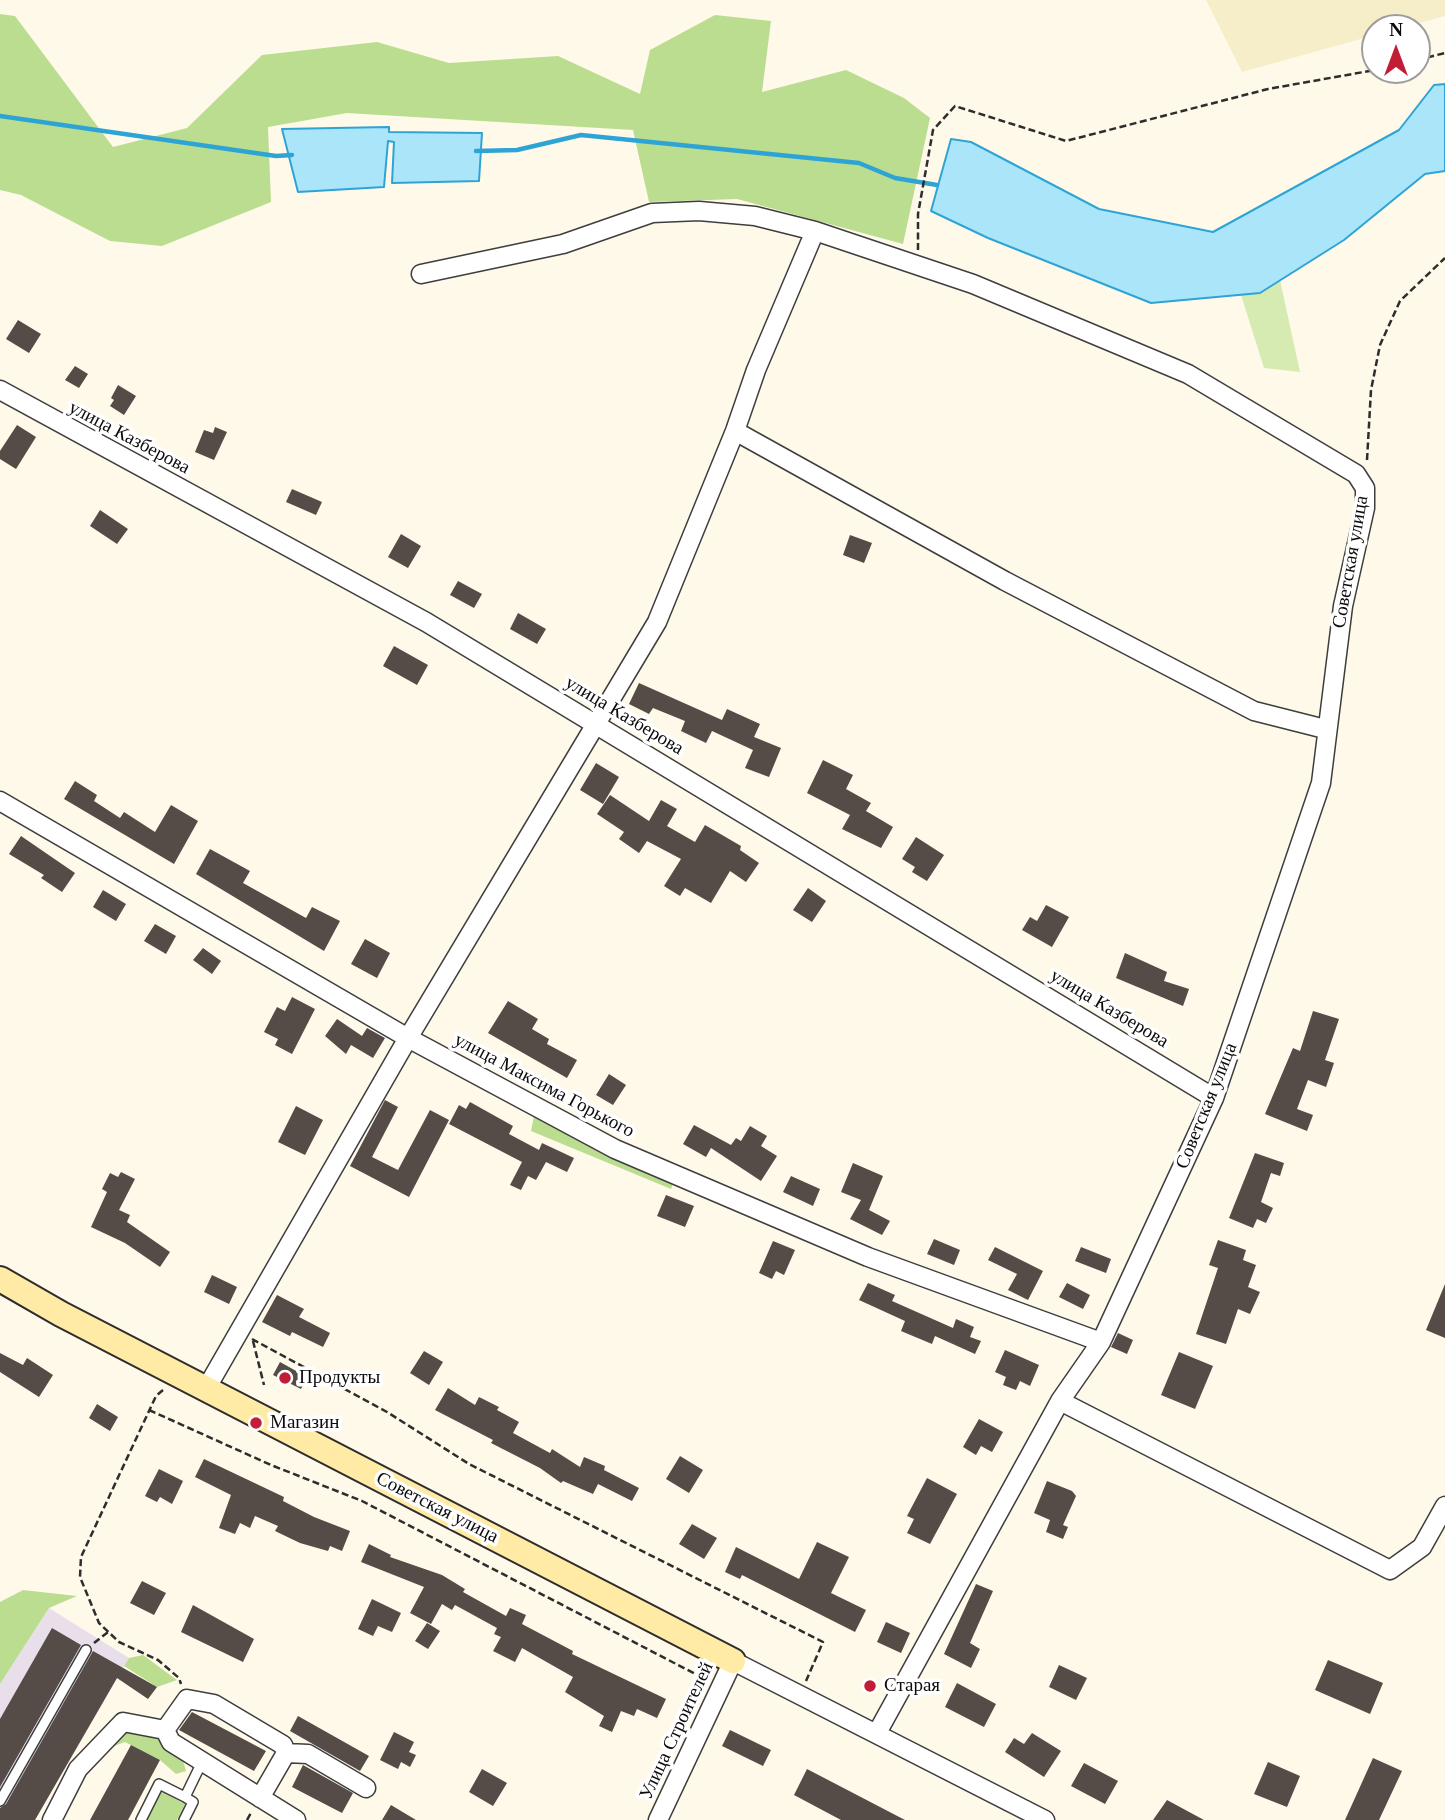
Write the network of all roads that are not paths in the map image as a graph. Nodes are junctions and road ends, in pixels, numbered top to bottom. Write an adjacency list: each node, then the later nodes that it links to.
1 (815, 231): 2 (street, Советская улица); 4 (street); 6 (street, Советская улица)
2 (421, 274)
3 (0, 390): 5 (street, улица Казберова)
4 (735, 431): 5 (street); 6 (street)
5 (598, 725): 8 (street); 9 (street, улица Казберова)
6 (1325, 729): 9 (street, Советская улица)
7 (0, 801): 8 (street, улица Максима Горького)
8 (408, 1038): 11 (street, улица Максима Горького); 12 (street)
9 (1214, 1098): 11 (street, Советская улица)
10 (0, 1279): 12 (street, Советская улица)
11 (1101, 1342): 13 (street, Советская улица)
12 (206, 1389): 16 (street, Советская улица)
13 (1060, 1401): 14 (street); 17 (street, Советская улица)
14 (1445, 1506)
15 (86, 1650): 24 (lane)
16 (733, 1661): 17 (street, Советская улица); 29 (street, Улица Строителей)
17 (877, 1733): 30 (street, Советская улица)
18 (168, 1736): 19 (street); 20 (street); 25 (street)
19 (286, 1753): 21 (street); 23 (street)
20 (202, 1762): 22 (lane); 23 (street)
21 (366, 1788)
22 (185, 1797): 26 (lane); 27 (lane)
23 (260, 1798): 28 (street)
24 (0, 1801)
25 (52, 1820)
26 (141, 1820)
27 (184, 1820)
28 (296, 1820)
29 (658, 1820)
30 (1045, 1820)

